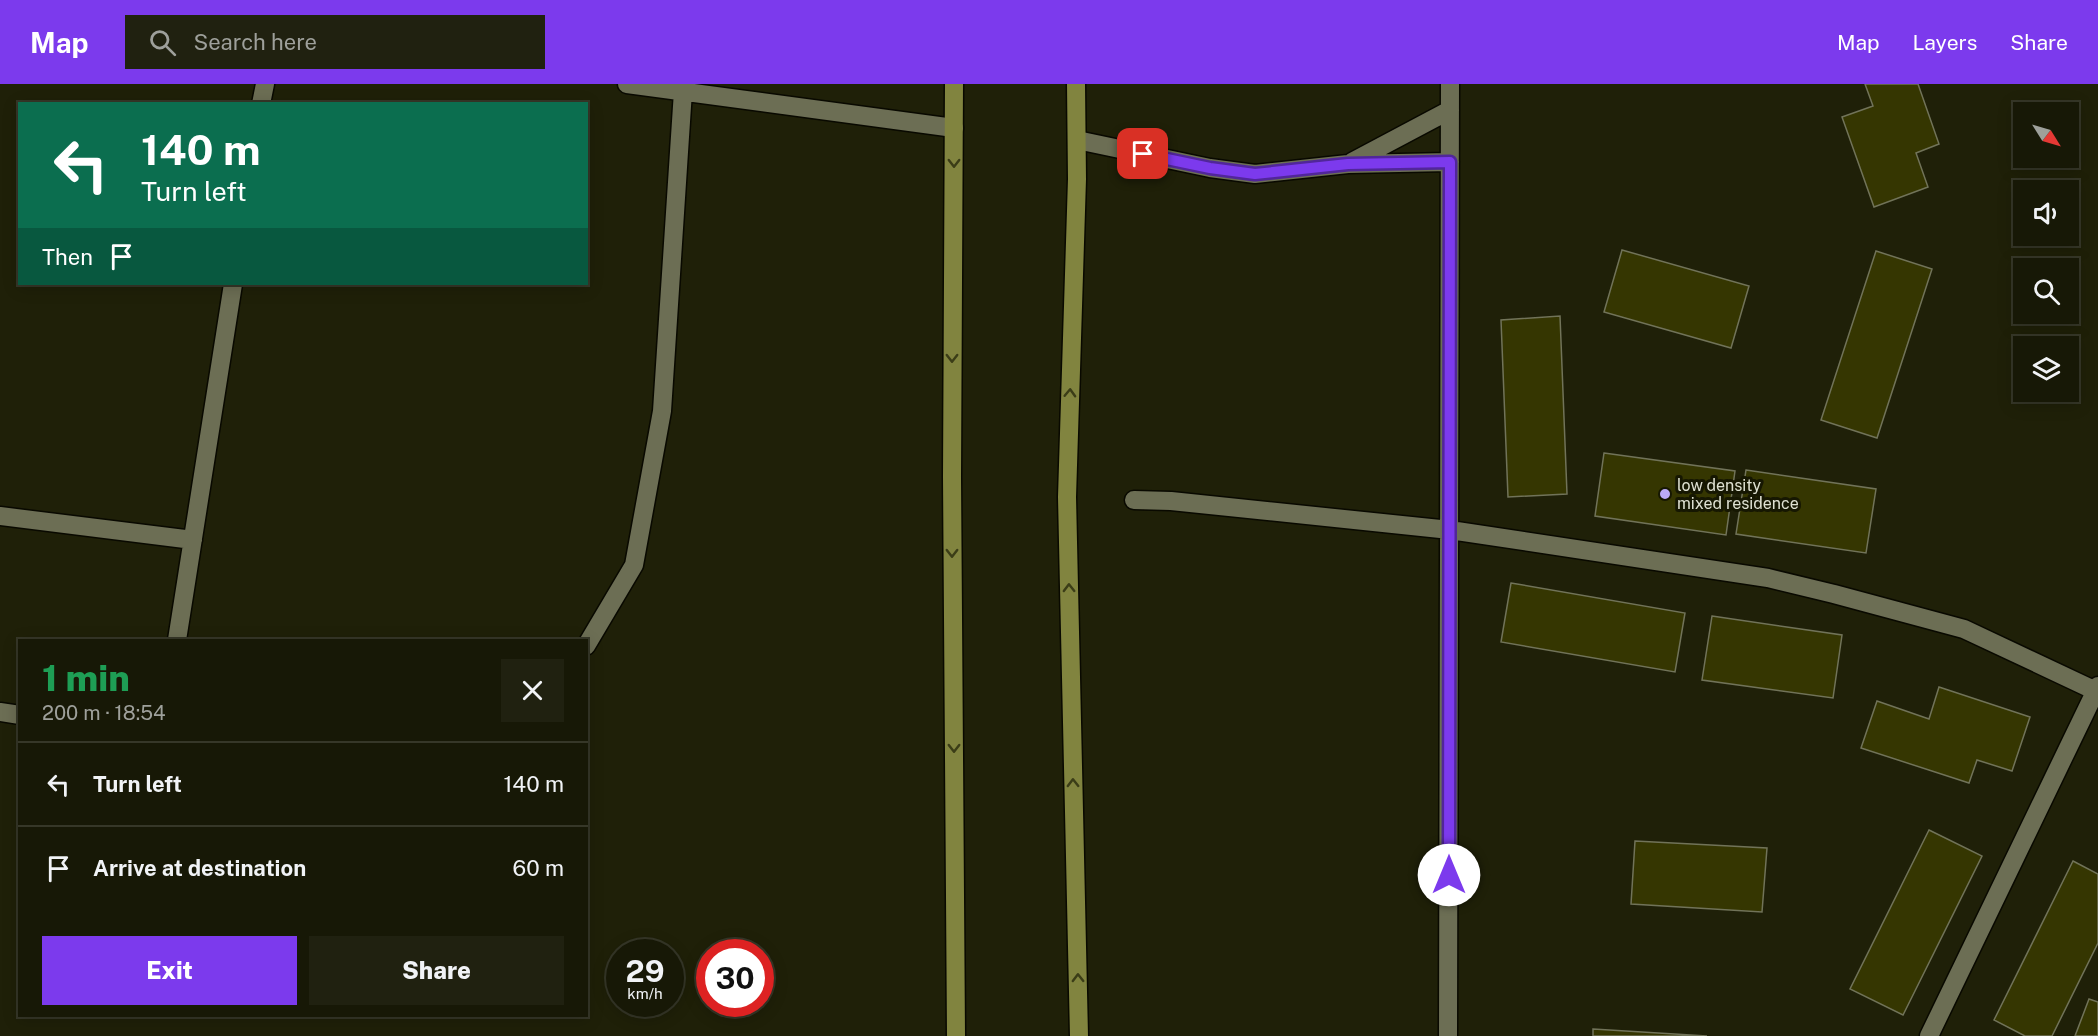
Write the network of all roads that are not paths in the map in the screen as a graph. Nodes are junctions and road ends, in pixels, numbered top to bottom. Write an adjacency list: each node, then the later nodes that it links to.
1 (264, 84): 7 (street)
2 (627, 84): 6 (street)
3 (954, 84): 9 (main road)
4 (1076, 84): 10 (main road)
5 (1450, 84): 8 (street)
6 (683, 92): 9 (street); 19 (street)
7 (261, 102)
8 (1450, 110): 11 (street); 12 (street)
9 (954, 128): 23 (main road, one-way to 23)
10 (1077, 140): 12 (street); 24 (main road, one-way to 10)
11 (1450, 162): 12 (street); 16 (street)
12 (1348, 164)
13 (233, 285): 17 (street)
14 (1134, 500): 16 (street)
15 (0, 516): 17 (street)
16 (1450, 530): 20 (street); 25 (street)
17 (193, 540): 18 (street)
18 (177, 639)
19 (588, 643)
20 (2097, 690): 26 (street)
21 (0, 712): 22 (street)
22 (18, 715)
23 (956, 1036)
24 (1079, 1036)
25 (1448, 1036)
26 (1929, 1036)

